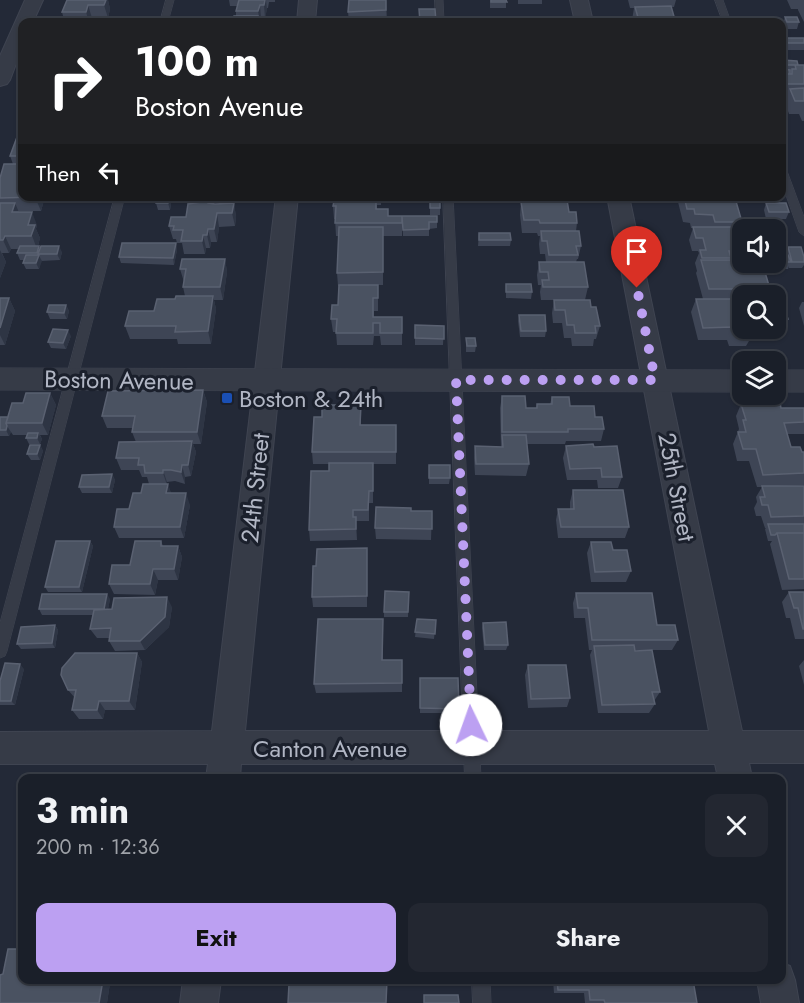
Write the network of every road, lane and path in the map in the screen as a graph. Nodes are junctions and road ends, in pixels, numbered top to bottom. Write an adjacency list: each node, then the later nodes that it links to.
1 (34, 0): 7 (street)
2 (170, 0): 8 (lane)
3 (308, 0): 9 (street)
4 (439, 0): 10 (lane)
5 (579, 0): 11 (street)
6 (719, 0): 12 (lane)
7 (26, 18)
8 (165, 18)
9 (306, 18)
10 (440, 18)
11 (583, 18)
12 (726, 18)
13 (18, 36): 14 (street)
14 (0, 80)
15 (786, 182): 20 (lane)
16 (119, 201): 22 (lane)
17 (286, 201): 23 (street, 24th Street)
18 (448, 201): 24 (lane)
19 (619, 201): 25 (street, 25th Street)
20 (804, 232)
21 (0, 379): 22 (street, Boston Avenue)
22 (73, 379): 23 (street, Boston Avenue); 29 (lane)
23 (267, 380): 24 (street, Boston Avenue); 32 (street, 24th Street)
24 (456, 380): 25 (street, Boston Avenue); 33 (lane)
25 (655, 380): 26 (street, Boston Avenue); 34 (street, 25th Street)
26 (732, 381)
27 (786, 381): 28 (street)
28 (804, 381)
29 (0, 651)
30 (804, 747): 34 (street, Canton Avenue)
31 (0, 748): 32 (street, Canton Avenue)
32 (225, 763): 33 (street, Canton Avenue)
33 (473, 763): 34 (street, Canton Avenue)
34 (732, 763)
35 (201, 984): 38 (street)
36 (481, 984): 39 (lane)
37 (777, 984): 40 (street)
38 (199, 1003)
39 (482, 1003)
40 (780, 1003)

